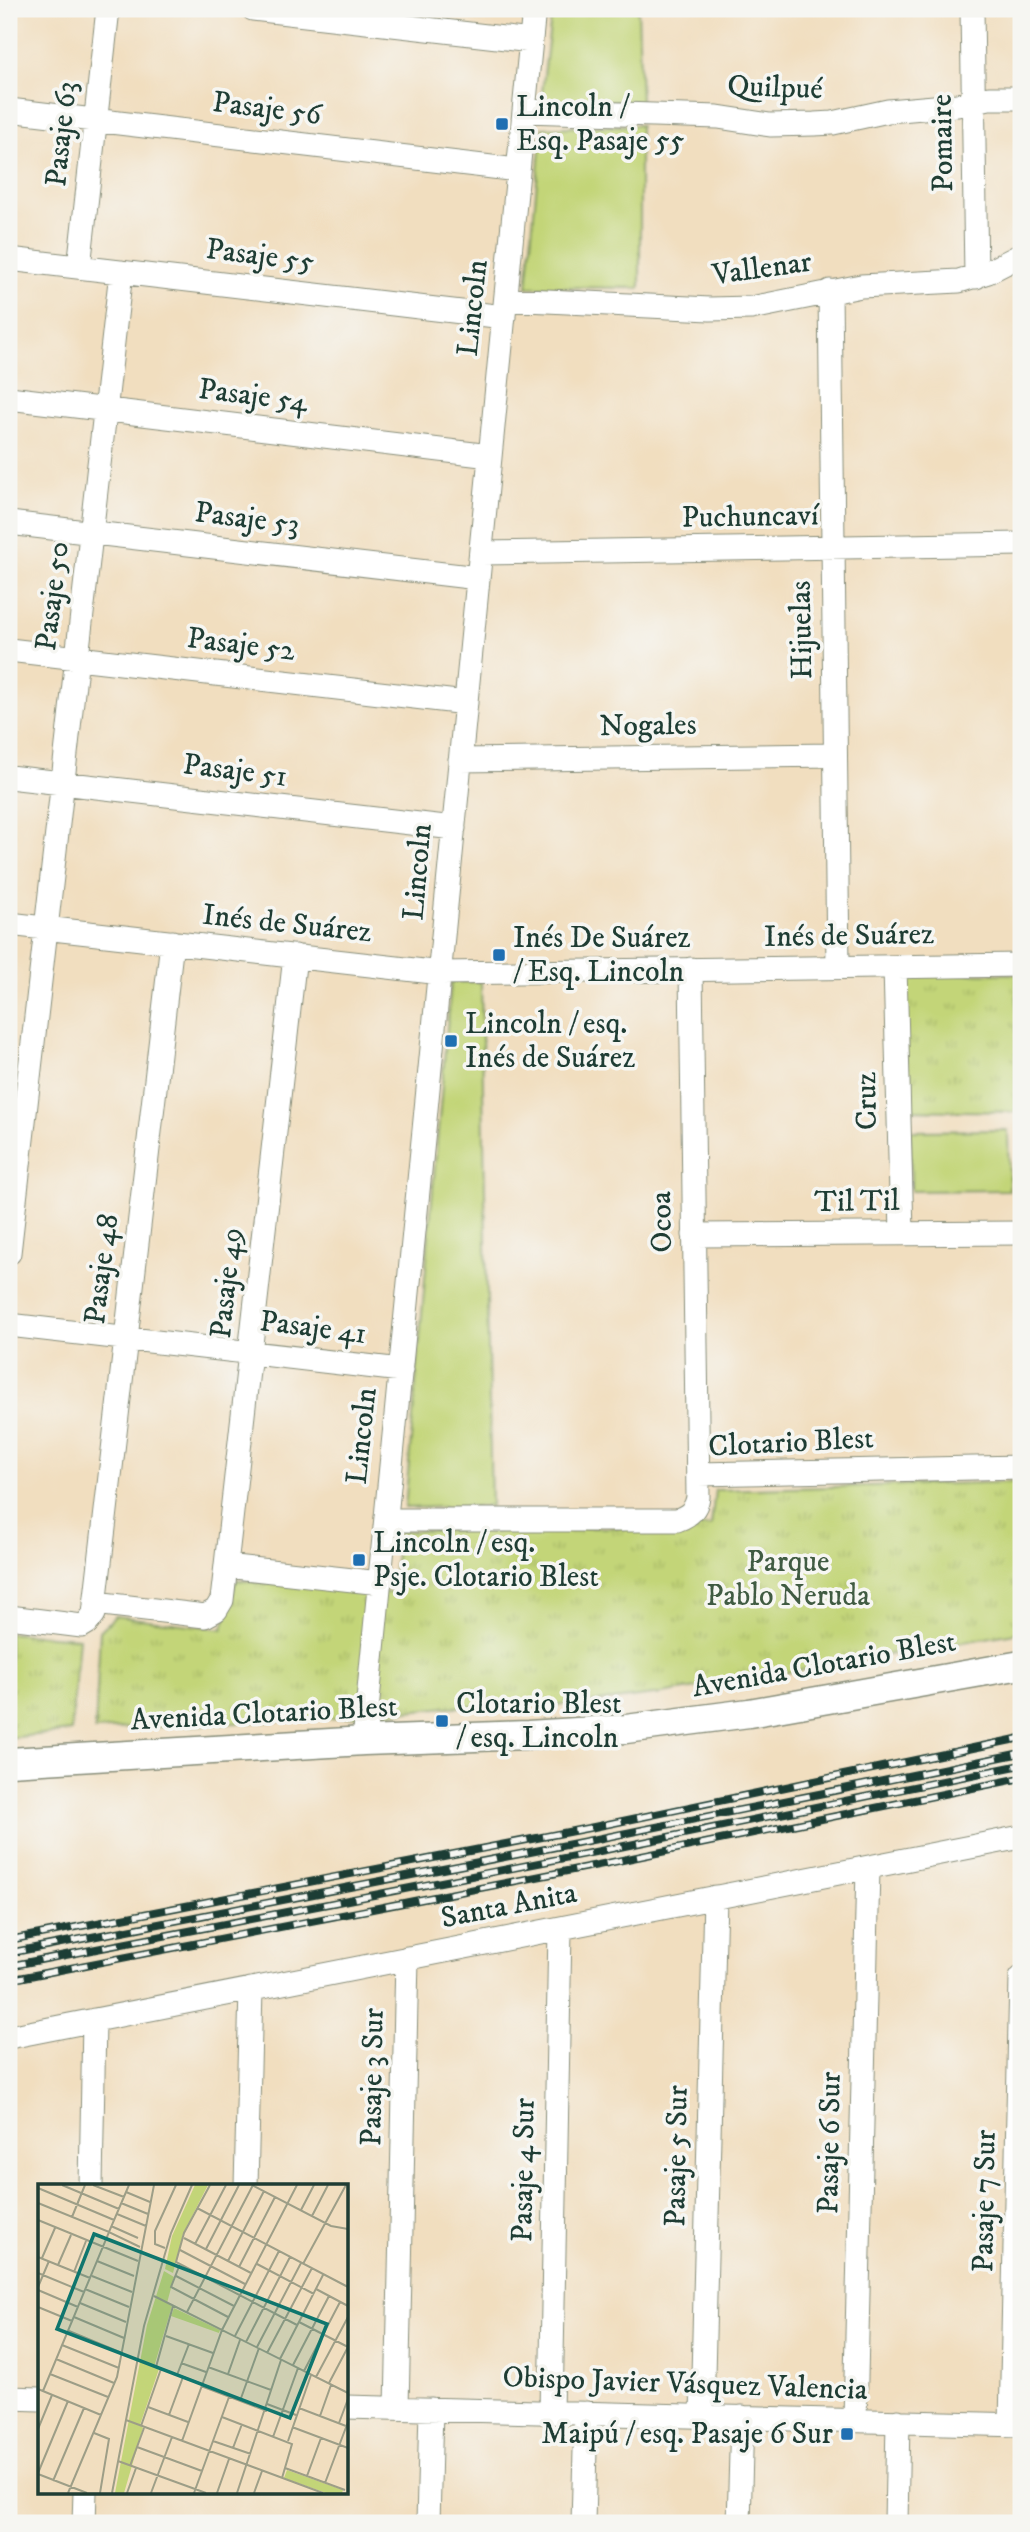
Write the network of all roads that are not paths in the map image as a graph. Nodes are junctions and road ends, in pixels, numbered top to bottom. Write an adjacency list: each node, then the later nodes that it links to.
1 (108, 9): 10 (street, Pasaje 63)
2 (253, 9): 5 (street)
3 (534, 9): 5 (street, Lincoln)
4 (972, 9): 7 (street, Pomaire)
5 (531, 41): 9 (street, Lincoln)
6 (1021, 98): 7 (street, Quilpué)
7 (974, 101): 9 (street, Quilpué); 16 (street, Pomaire)
8 (9, 110): 10 (street, Pasaje 56)
9 (524, 111): 11 (street, Lincoln)
10 (95, 120): 11 (street, Pasaje 56); 14 (street, Pasaje 63)
11 (518, 170): 18 (street, Lincoln)
12 (1021, 254): 16 (street, Vallenar)
13 (9, 259): 14 (street, Pasaje 55)
14 (79, 267): 15 (street, Pasaje 55)
15 (121, 272): 18 (street, Pasaje 55); 20 (street, Pasaje 50)
16 (976, 276): 17 (street, Vallenar)
17 (830, 291): 18 (street, Vallenar); 25 (street, Hijuelas)
18 (505, 308): 21 (street, Lincoln)
19 (9, 398): 20 (street, Pasaje 54)
20 (106, 410): 21 (street, Pasaje 54); 23 (street, Pasaje 50)
21 (490, 456): 26 (street, Lincoln)
22 (9, 523): 23 (street, Pasaje 53)
23 (92, 533): 27 (street, Pasaje 53); 29 (street, Pasaje 50)
24 (1021, 544): 25 (street, Puchuncaví)
25 (833, 547): 26 (street, Puchuncaví); 31 (street, Hijuelas)
26 (481, 553): 27 (street, Lincoln)
27 (478, 578): 30 (street, Lincoln)
28 (9, 650): 29 (street, Pasaje 52)
29 (78, 658): 30 (street, Pasaje 52); 34 (street, Pasaje 50)
30 (466, 703): 32 (street, Lincoln)
31 (835, 755): 32 (street, Nogales); 41 (street, Hijuelas)
32 (460, 760): 35 (street, Lincoln)
33 (9, 777): 34 (street, Pasaje 51)
34 (63, 783): 35 (street, Pasaje 51); 37 (street, Pasaje 50)
35 (454, 828): 44 (street, Lincoln)
36 (9, 924): 37 (street, Inés de Suárez)
37 (47, 928): 38 (street, Inés de Suárez); 48 (street, Pasaje 50)
38 (172, 942): 39 (street, Inés de Suárez); 50 (street, Pasaje 48)
39 (295, 956): 44 (street, Inés de Suárez); 51 (street, Pasaje 49)
40 (1021, 965): 42 (street, Inés de Suárez)
41 (838, 967): 42 (street, Inés de Suárez); 43 (street, Inés de Suárez)
42 (895, 967): 45 (street, Cruz)
43 (691, 969): 44 (street, Inés de Suárez); 47 (street, Ocoa)
44 (440, 973): 52 (street, Lincoln)
45 (902, 1233): 46 (street, Til Til); 47 (street, Til Til)
46 (1021, 1233)
47 (694, 1236): 54 (street, Ocoa)
48 (9, 1254)
49 (9, 1325): 50 (street, Pasaje 41)
50 (126, 1338): 51 (street, Pasaje 41); 58 (street, Pasaje 48)
51 (251, 1352): 52 (street, Pasaje 41); 56 (street, Pasaje 49)
52 (401, 1370): 55 (street, Lincoln)
53 (1021, 1467): 54 (street, Clotario Blest)
54 (698, 1474): 55 (street, Clotario Blest)
55 (386, 1520): 57 (street, Lincoln)
56 (226, 1566): 57 (street); 58 (street, Pasaje 49)
57 (380, 1583): 61 (street, Lincoln)
58 (95, 1603): 59 (street)
59 (9, 1617)
60 (1021, 1665): 61 (main road, Avenida Clotario Blest)
61 (364, 1741): 62 (main road, Avenida Clotario Blest)
62 (9, 1762)
63 (1021, 1837): 64 (street, Santa Anita)
64 (868, 1868): 65 (street, Santa Anita); 83 (street, Pasaje 6 Sur)
65 (715, 1897): 66 (street, Santa Anita); 81 (street, Pasaje 5 Sur)
66 (560, 1929): 67 (street, Santa Anita); 79 (street, Pasaje 4 Sur)
67 (407, 1958): 69 (street, Santa Anita); 77 (street, Pasaje 3 Sur)
68 (1021, 1978): 85 (street, Pasaje 7 Sur)
69 (251, 1989): 70 (street, Santa Anita); 73 (street)
70 (94, 2020): 71 (street, Santa Anita); 72 (street)
71 (9, 2037)
72 (91, 2184)
73 (246, 2184)
74 (9, 2398): 75 (street)
75 (38, 2399)
76 (348, 2407): 77 (street, Obispo Javier Vásquez Valencia)
77 (397, 2408): 78 (street, Obispo Javier Vásquez Valencia)
78 (431, 2409): 79 (street, Obispo Javier Vásquez Valencia); 88 (street)
79 (551, 2412): 80 (street, Obispo Javier Vásquez Valencia)
80 (586, 2413): 81 (street, Obispo Javier Vásquez Valencia); 89 (street)
81 (702, 2416): 82 (street, Obispo Javier Vásquez Valencia)
82 (742, 2417): 83 (street, Obispo Javier Vásquez Valencia); 90 (street)
83 (855, 2420): 84 (street, Obispo Javier Vásquez Valencia)
84 (898, 2421): 85 (street, Obispo Javier Vásquez Valencia); 91 (street)
85 (1016, 2425)
86 (85, 2494): 87 (street)
87 (85, 2523)
88 (428, 2523)
89 (583, 2523)
90 (739, 2523)
91 (896, 2523)

